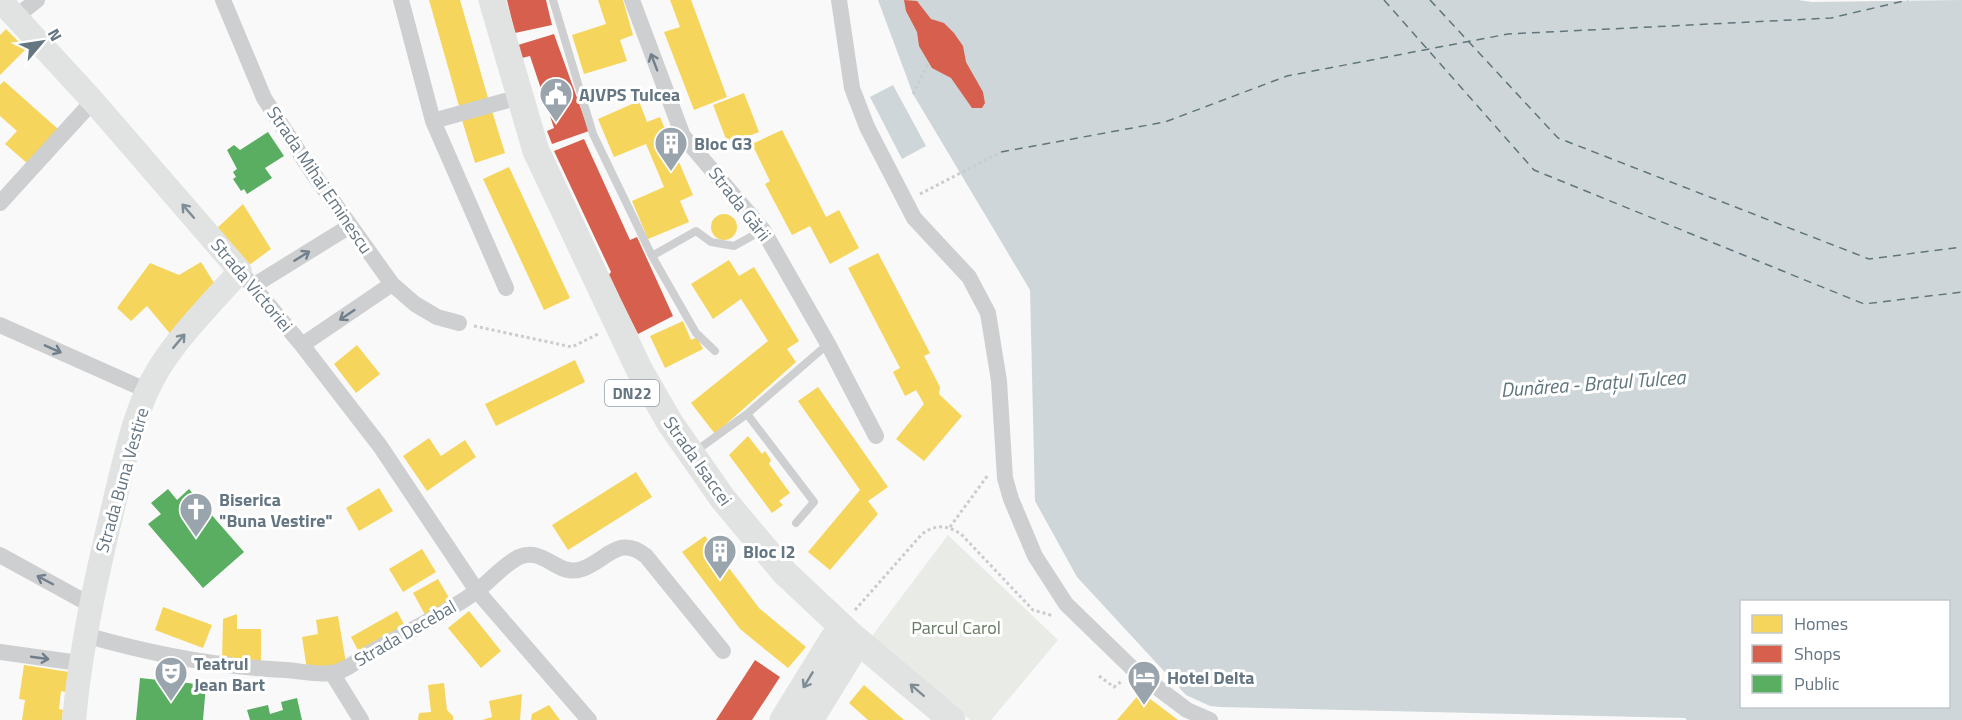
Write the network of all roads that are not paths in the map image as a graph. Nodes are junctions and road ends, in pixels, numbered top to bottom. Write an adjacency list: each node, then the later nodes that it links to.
1 (37, 0): 9 (street)
2 (223, 0): 14 (street, Strada Mihai Eminescu)
3 (400, 0): 12 (street)
4 (477, 0): 11 (main road, Strada Isaccei / DN22)
5 (492, 0): 28 (main road, Strada Isaccei / DN22)
6 (554, 0): 16 (lane)
7 (632, 0): 15 (street, Strada Gării, one-way to 7)
8 (839, 0): 46 (street)
9 (8, 8): 10 (street, Strada Victoriei)
10 (93, 101): 13 (street); 17 (street, Strada Victoriei, one-way to 10)
11 (505, 101): 12 (street); 34 (main road, Strada Isaccei / DN22)
12 (433, 121): 19 (street)
13 (0, 203)
14 (350, 226): 17 (street, Strada Buna Vestire, one-way to 14); 18 (street, Strada Mihai Eminescu)
15 (763, 230): 16 (lane); 22 (street, Strada Gării)
16 (652, 256): 24 (lane)
17 (247, 279): 23 (street, Strada Victoriei); 25 (street, Strada Buna Vestire, one-way to 17)
18 (392, 284): 20 (street, Strada Mihai Eminescu); 23 (street, one-way to 23)
19 (507, 288)
20 (459, 323)
21 (0, 325): 25 (street, one-way to 25)
22 (828, 344): 26 (lane); 27 (street, Strada Gării)
23 (302, 345): 31 (street, Strada Victoriei)
24 (715, 351)
25 (148, 391): 32 (street, Strada Buna Vestire)
26 (747, 414): 28 (lane); 29 (lane)
27 (876, 436)
28 (690, 454): 34 (main road, Strada Isaccei / DN22)
29 (796, 523)
30 (0, 555): 32 (street, one-way to 30)
31 (477, 591): 35 (street, Strada Decebal); 38 (street, Strada Decebal); 41 (street, Strada Victoriei)
32 (89, 604): 33 (street, Strada Buna Vestire)
33 (85, 635): 37 (street, Strada Buna Vestire); 38 (street)
34 (844, 639): 42 (main road, one-way to 42); 43 (main road); 44 (main road, Strada Isaccei / DN22); 45 (main road, Strada Isaccei, one-way to 34)
35 (723, 651)
36 (0, 652): 37 (street, one-way to 37)
37 (79, 663): 39 (street, Strada Buna Vestire)
38 (332, 673): 40 (street)
39 (74, 720)
40 (361, 720)
41 (589, 720)
42 (783, 720)
43 (810, 720)
44 (925, 720)
45 (952, 720)
46 (1210, 720)

